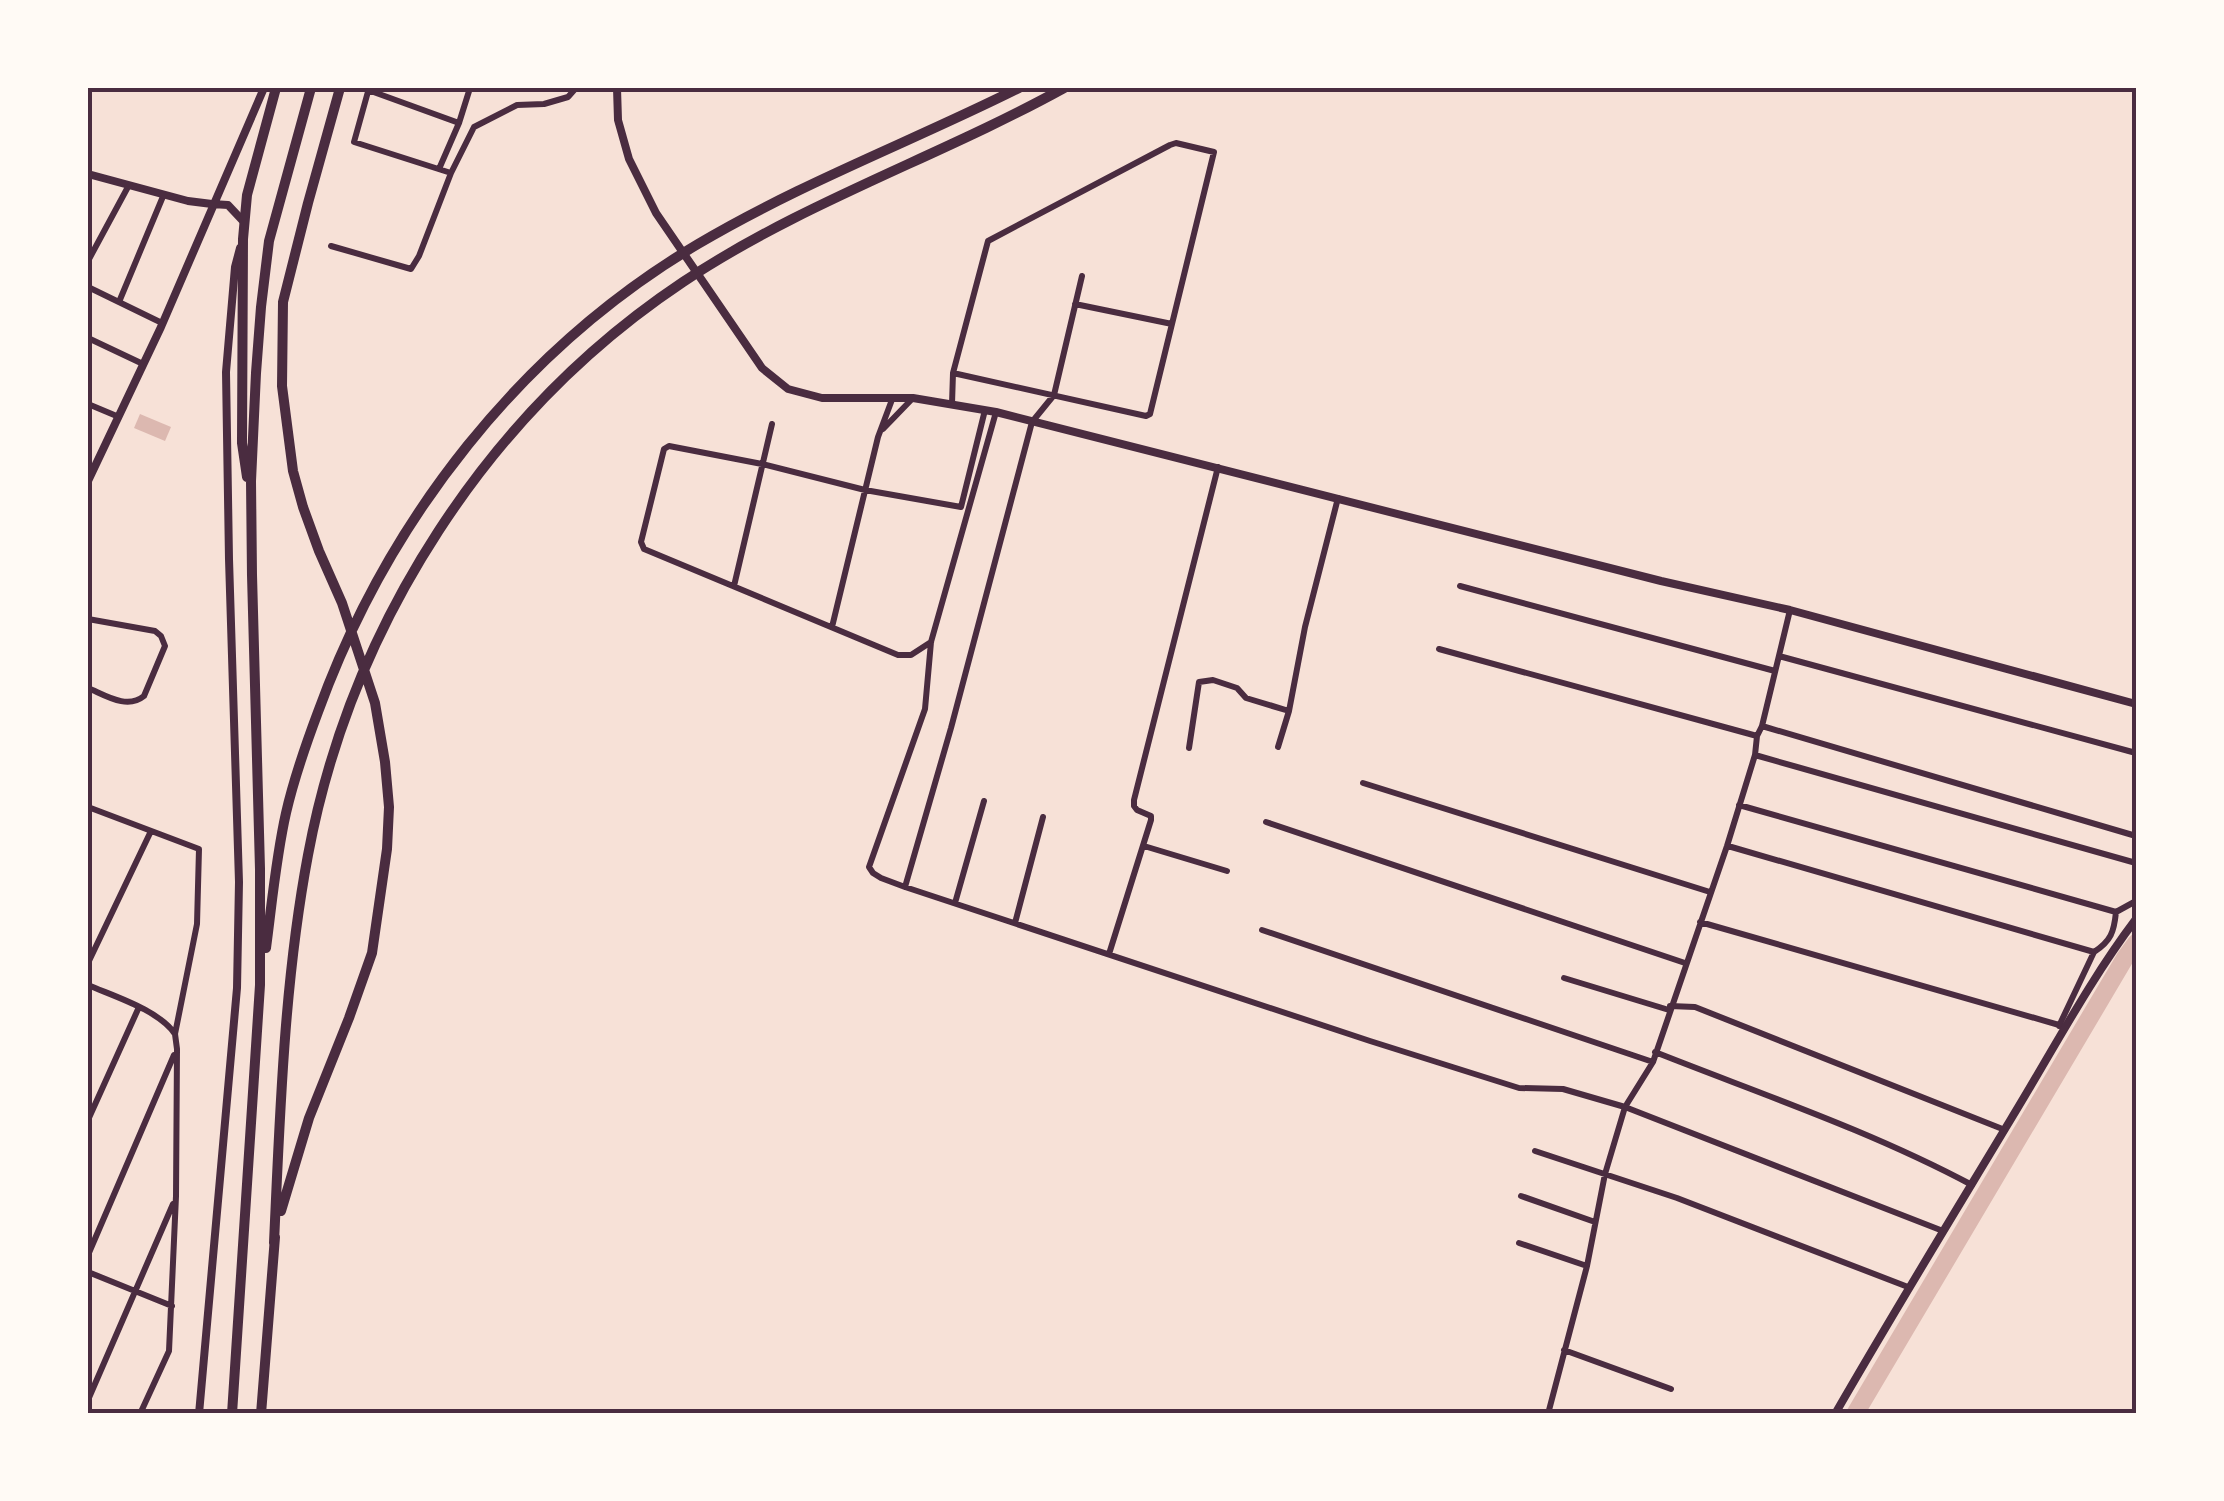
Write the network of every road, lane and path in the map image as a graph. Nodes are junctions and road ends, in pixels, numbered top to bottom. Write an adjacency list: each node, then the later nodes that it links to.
1 (264, 88): 17 (street)
2 (276, 88): 18 (highway)
3 (312, 88): 48 (highway)
4 (340, 88): 112 (highway)
5 (470, 88): 11 (street)
6 (576, 88): 13 (street)
7 (617, 88): 32 (street)
8 (1019, 88): 93 (highway)
9 (1064, 88): 112 (highway)
10 (368, 89): 11 (street); 12 (street)
11 (460, 122): 12 (street)
12 (439, 169): 13 (street)
13 (451, 173): 20 (street)
14 (88, 174): 15 (street)
15 (129, 186): 16 (street); 21 (street)
16 (164, 194): 17 (street); 24 (street)
17 (212, 204): 18 (street); 26 (street)
18 (244, 222): 19 (highway)
19 (243, 238): 48 (highway); 124 (street)
20 (331, 246)
21 (88, 257)
22 (1082, 276): 25 (street)
23 (88, 287): 24 (street)
24 (120, 302): 26 (street)
25 (1076, 304): 27 (street); 31 (street)
26 (162, 323): 29 (street)
27 (1172, 324): 30 (street); 31 (street)
28 (88, 338): 29 (street)
29 (143, 364): 38 (street)
30 (953, 373): 31 (street); 35 (street)
31 (1054, 395): 39 (street)
32 (893, 397): 33 (street); 41 (street)
33 (913, 398): 35 (street); 41 (street)
34 (88, 404): 38 (street)
35 (952, 404): 36 (street)
36 (986, 410): 37 (street); 46 (street)
37 (996, 412): 39 (street); 54 (street)
38 (119, 417): 42 (street)
39 (1032, 422): 44 (street); 79 (street)
40 (772, 424): 43 (street)
41 (880, 432): 46 (street)
42 (91, 464): 45 (street)
43 (762, 464): 46 (street); 49 (street); 49 (street)
44 (1218, 468): 47 (street); 75 (street)
45 (88, 481)
46 (865, 490): 53 (street)
47 (1338, 498): 51 (street); 60 (street)
48 (252, 515): 93 (highway)
49 (734, 586): 53 (street)
50 (1460, 586): 57 (street)
51 (1790, 610): 56 (street); 59 (street)
52 (88, 619): 58 (street)
53 (832, 627): 54 (street)
54 (931, 642): 79 (street)
55 (1438, 649): 62 (street)
56 (1779, 656): 57 (street); 65 (street)
57 (1775, 672): 61 (street)
58 (88, 688)
59 (2136, 704)
60 (1289, 711): 63 (street); 64 (street)
61 (1762, 726): 62 (street); 74 (street)
62 (1757, 736): 66 (street)
63 (1278, 747)
64 (1189, 748)
65 (2136, 754)
66 (1755, 755): 69 (street); 77 (street)
67 (1363, 783): 80 (street)
68 (984, 801): 82 (street)
69 (1739, 804): 76 (street); 83 (street)
70 (89, 810): 73 (street)
71 (1043, 817): 86 (street)
72 (1266, 822): 91 (street)
73 (151, 831): 90 (street); 98 (street)
74 (2136, 836)
75 (1144, 846): 78 (street); 89 (street)
76 (1727, 846): 80 (street); 88 (street)
77 (2136, 863)
78 (1227, 872)
79 (905, 887): 82 (street)
80 (1711, 892): 85 (street)
81 (2136, 901): 83 (street)
82 (955, 902): 86 (street)
83 (2116, 912): 88 (street)
84 (2136, 919): 97 (street)
85 (1700, 922): 91 (street); 97 (street)
86 (1015, 923): 89 (street)
87 (1262, 930): 101 (street)
88 (2094, 952): 97 (street)
89 (1109, 954): 102 (street)
90 (88, 963)
91 (1685, 963): 96 (street)
92 (1564, 978): 96 (street)
93 (260, 985): 125 (highway)
94 (88, 986): 95 (street)
95 (139, 1007): 98 (street); 103 (street)
96 (1670, 1008): 100 (street); 104 (street)
97 (2063, 1027): 104 (street)
98 (175, 1034): 99 (street)
99 (177, 1049): 108 (street); 114 (street)
100 (1654, 1052): 101 (street); 107 (street)
101 (1653, 1062): 102 (street)
102 (1626, 1107): 106 (street); 111 (street)
103 (88, 1120)
104 (2005, 1130): 107 (street)
105 (1534, 1151): 106 (street)
106 (1606, 1174): 110 (street); 117 (street)
107 (1972, 1185): 111 (street)
108 (176, 1196): 118 (street); 119 (street)
109 (1521, 1196): 110 (street)
110 (1595, 1222): 115 (street)
111 (1943, 1231): 117 (street)
112 (274, 1242): 126 (highway)
113 (1519, 1243): 115 (street)
114 (88, 1255)
115 (1587, 1266): 120 (street)
116 (88, 1272): 118 (street)
117 (1908, 1287): 128 (street)
118 (134, 1292): 119 (street); 122 (street)
119 (172, 1306): 123 (street)
120 (1564, 1350): 121 (street); 127 (street)
121 (1672, 1389)
122 (88, 1400)
123 (140, 1414)
124 (199, 1414)
125 (232, 1414)
126 (261, 1414)
127 (1548, 1414)
128 (1835, 1414)

